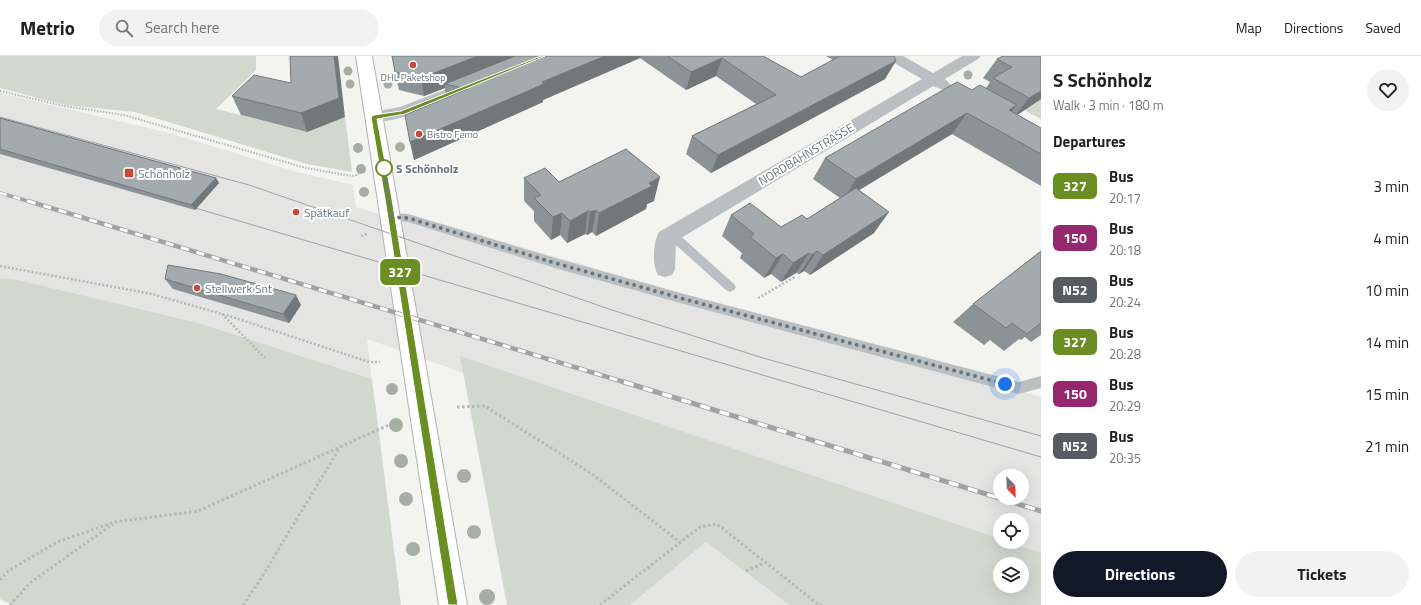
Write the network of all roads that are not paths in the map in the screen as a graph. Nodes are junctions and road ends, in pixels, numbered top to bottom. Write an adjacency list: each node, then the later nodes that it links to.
1 (364, 56): 7 (main road)
2 (892, 56): 4 (street)
3 (973, 56): 4 (street, NORDBAHNSTRASSE)
4 (933, 79): 6 (street); 9 (street, NORDBAHNSTRASSE)
5 (484, 80): 7 (street)
6 (957, 93)
7 (374, 117): 8 (main road)
8 (391, 217): 12 (lane); 13 (main road)
9 (671, 234): 10 (street); 11 (lane)
10 (665, 269)
11 (730, 288)
12 (1041, 382)
13 (453, 605)

